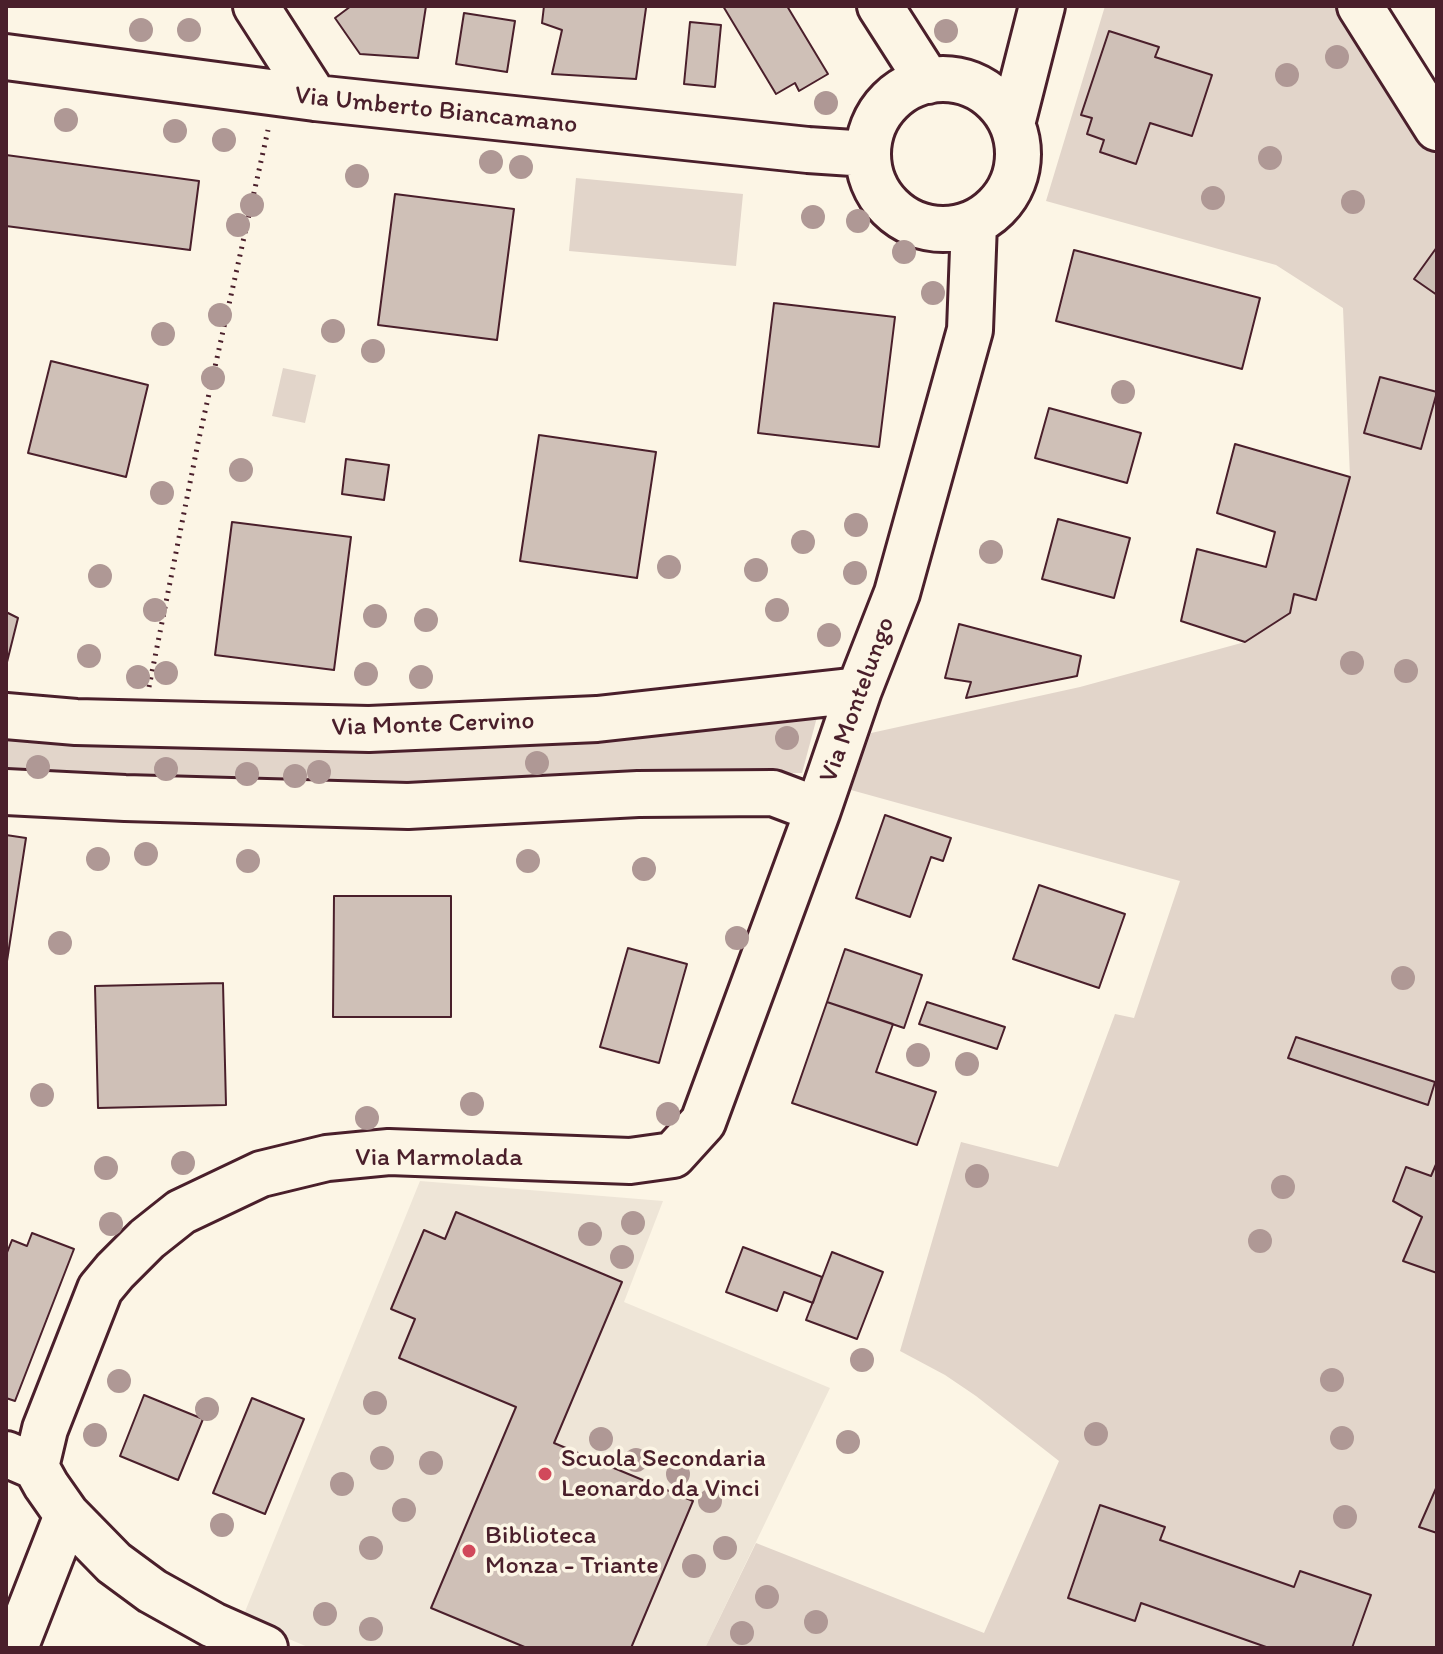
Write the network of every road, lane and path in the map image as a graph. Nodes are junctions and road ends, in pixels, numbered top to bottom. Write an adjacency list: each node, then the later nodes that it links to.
1 (256, 6): 7 (street)
2 (880, 6): 6 (street)
3 (1360, 6): 9 (street)
4 (1042, 8): 6 (street); 8 (street)
5 (6, 57): 7 (street, Via Umberto Biancamano)
6 (948, 82): 8 (street); 10 (street)
7 (295, 96): 10 (street, Via Umberto Biancamano); 14 (path)
8 (1012, 124): 11 (street)
9 (1437, 128)
10 (868, 154): 11 (street)
11 (974, 223): 12 (street, Via Montelungo)
12 (859, 690): 14 (street, Via Monte Cervino); 16 (street, Via Montelungo)
13 (6, 716): 14 (street, Via Monte Cervino)
14 (143, 724)
15 (6, 792): 16 (street)
16 (818, 810): 17 (street, Via Montelungo)
17 (673, 1155): 18 (street, Via Marmolada)
18 (21, 1461): 19 (street)
19 (67, 1515): 20 (street); 21 (street)
20 (253, 1646)
21 (15, 1648)

